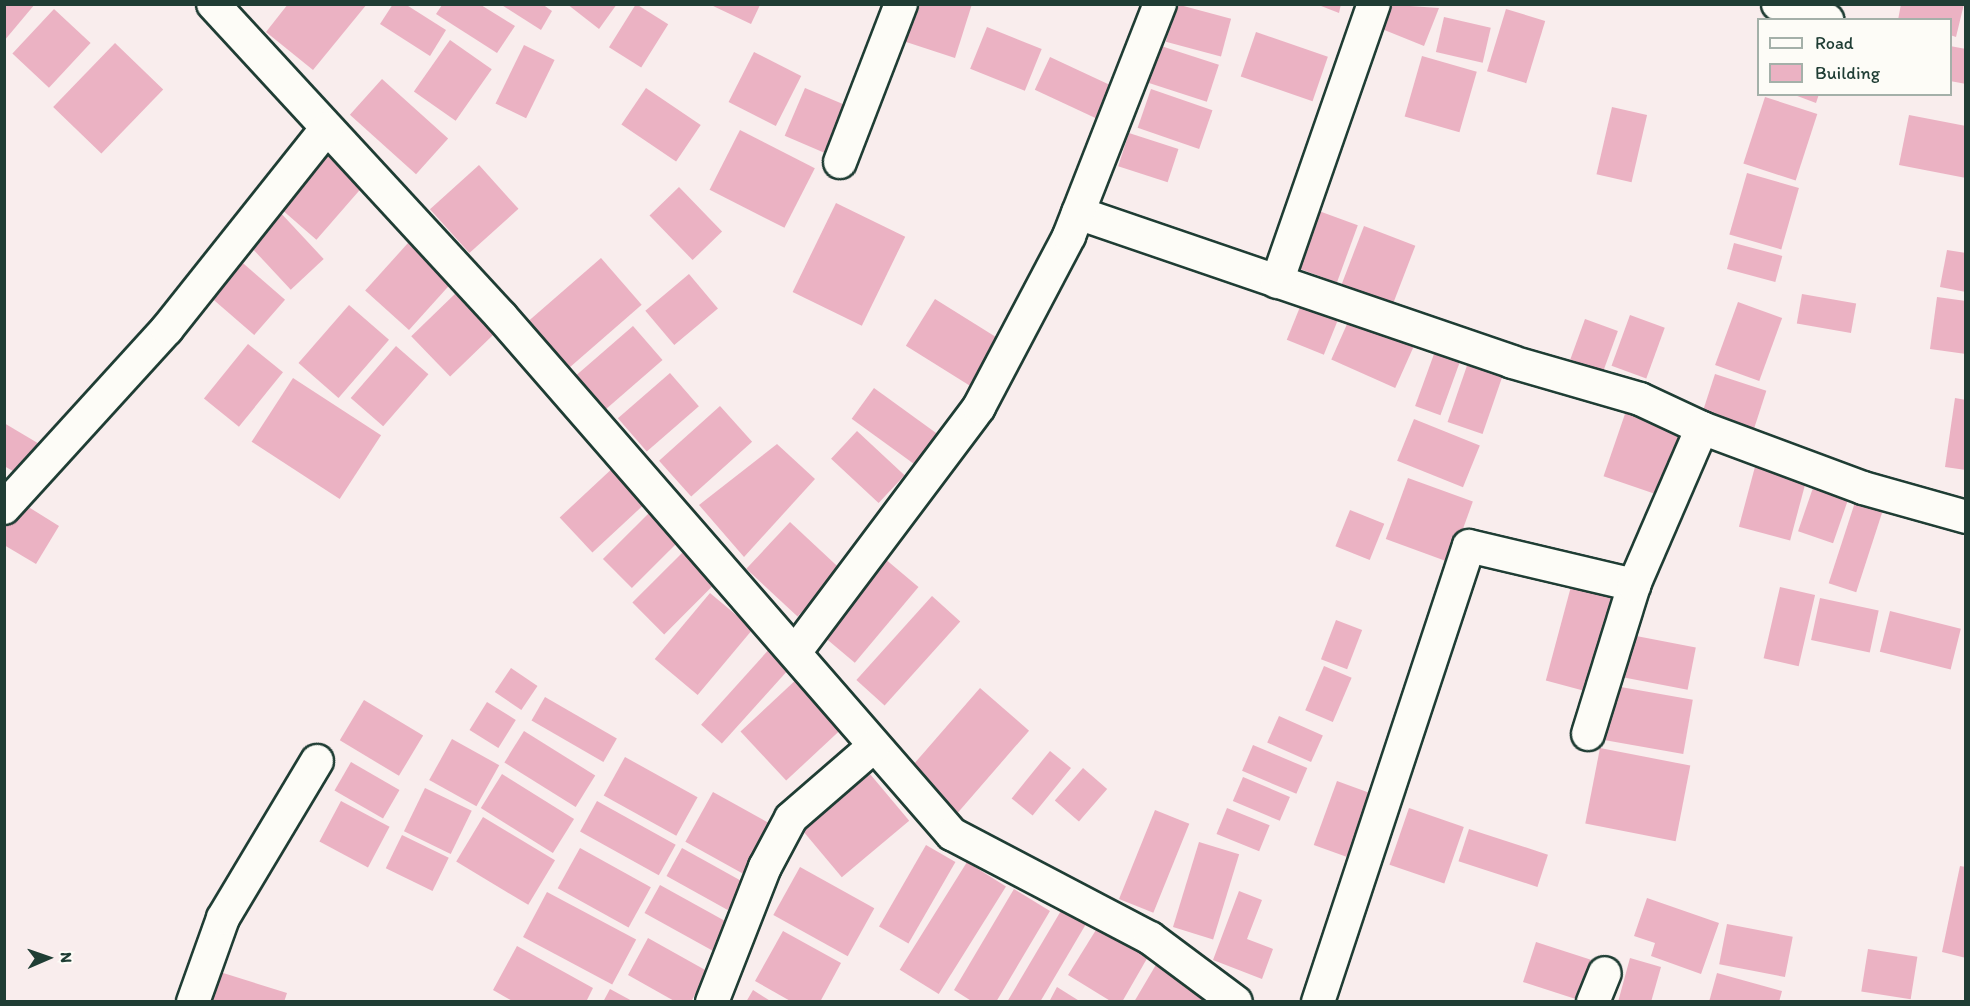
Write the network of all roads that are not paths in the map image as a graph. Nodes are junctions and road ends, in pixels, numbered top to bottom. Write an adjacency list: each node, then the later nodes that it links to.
1 (213, 4): 7 (street)
2 (901, 4): 8 (street)
3 (1160, 4): 9 (street)
4 (1374, 4): 10 (street)
5 (1778, 4): 6 (street)
6 (1821, 18)
7 (326, 129): 12 (street); 15 (street)
8 (840, 162)
9 (1078, 213): 10 (street); 15 (street)
10 (1277, 282): 11 (street)
11 (1702, 428): 13 (street); 14 (street)
12 (4, 508)
13 (1965, 517)
14 (1634, 585): 16 (street); 23 (street)
15 (796, 651): 17 (street)
16 (1588, 734)
17 (874, 746): 21 (street); 22 (street)
18 (317, 761): 20 (street)
19 (1605, 973): 24 (street)
20 (193, 1002)
21 (712, 1002)
22 (1236, 1002)
23 (1318, 1002)
24 (1593, 1002)

